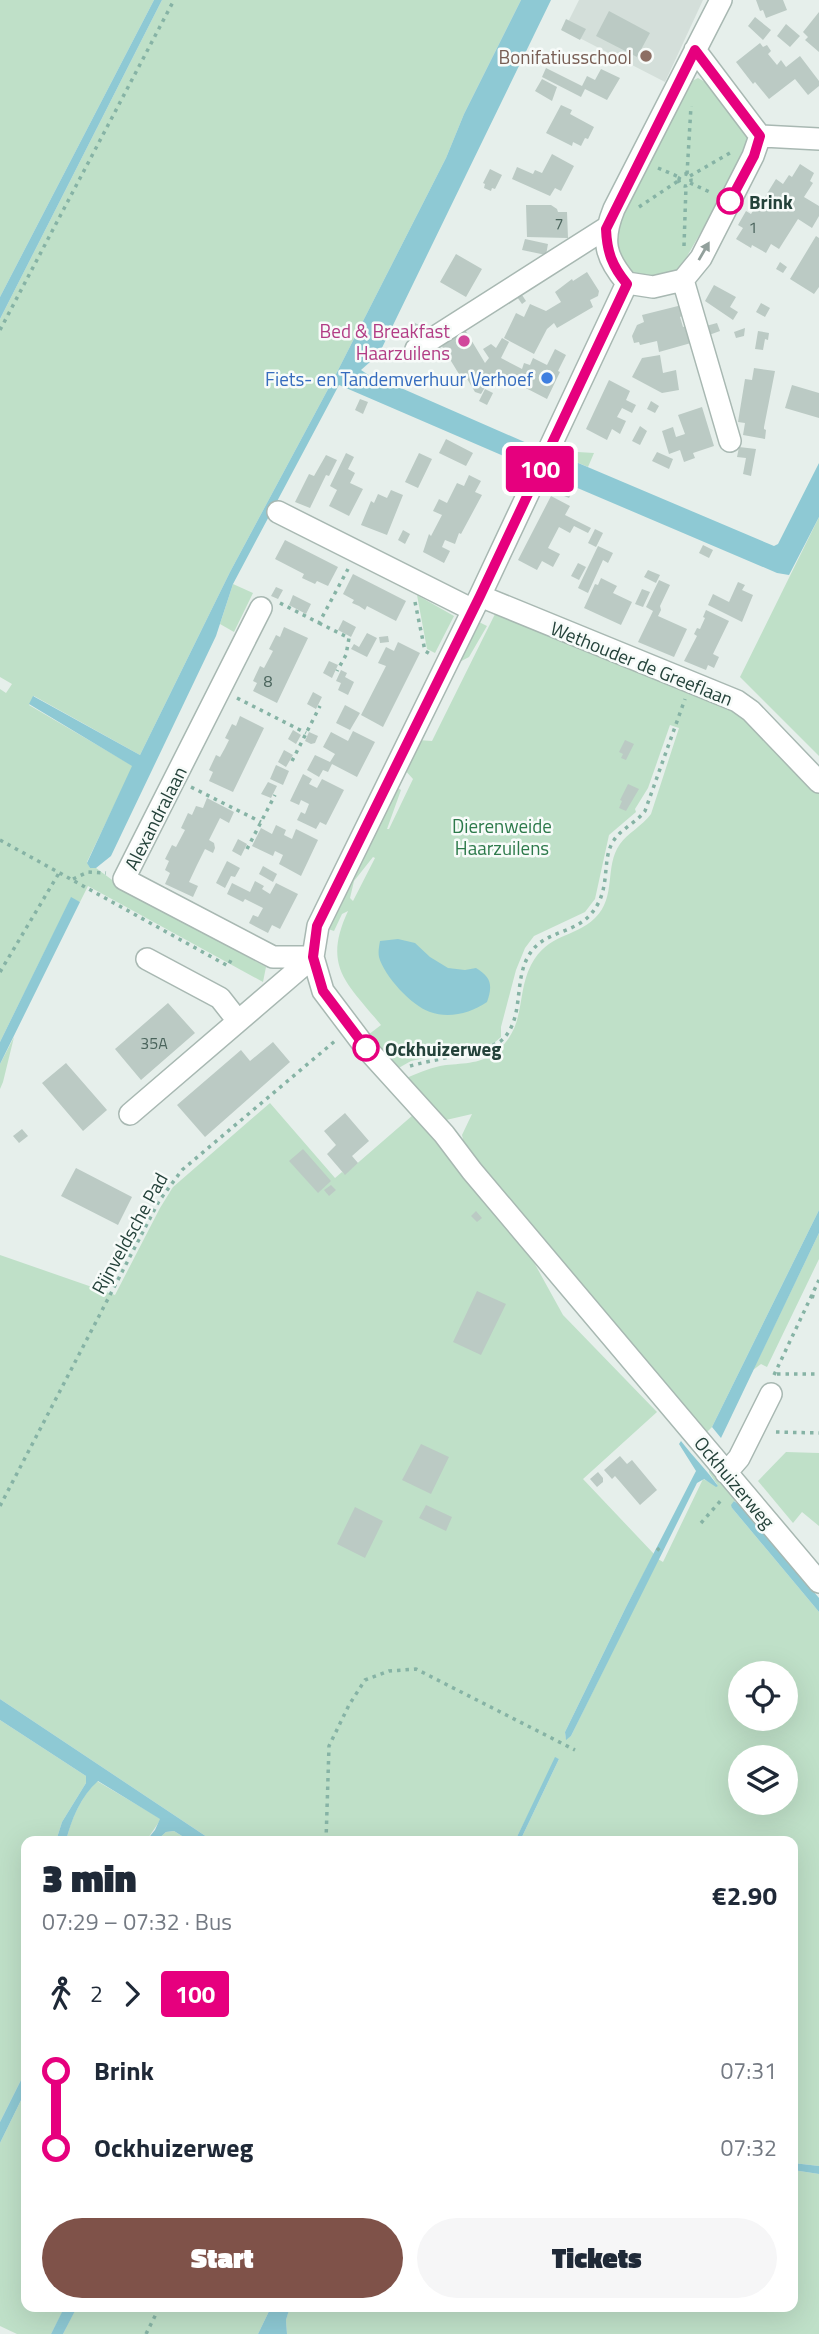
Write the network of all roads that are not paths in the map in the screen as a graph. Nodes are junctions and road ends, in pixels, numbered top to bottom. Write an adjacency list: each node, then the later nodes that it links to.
1 (721, 0): 2 (street)
2 (695, 50): 3 (street); 5 (street)
3 (760, 136): 4 (street); 6 (street, one-way to 3)
4 (819, 139)
5 (606, 229): 7 (street); 8 (street)
6 (683, 280): 7 (street); 9 (street)
7 (627, 284): 11 (street, Ockhuizerweg)
8 (416, 348)
9 (730, 441)
10 (278, 512): 11 (street, Wethouder de Greeflaan)
11 (476, 603): 13 (street, Wethouder de Greeflaan); 14 (street, Ockhuizerweg)
12 (261, 608): 14 (street, Alexandralaan)
13 (819, 782)
14 (313, 957): 16 (street); 19 (street, Ockhuizerweg)
15 (147, 959): 16 (street)
16 (238, 1021): 17 (street)
17 (130, 1114)
18 (773, 1384): 19 (street)
19 (732, 1479): 20 (street, Ockhuizerweg)
20 (819, 1582)

